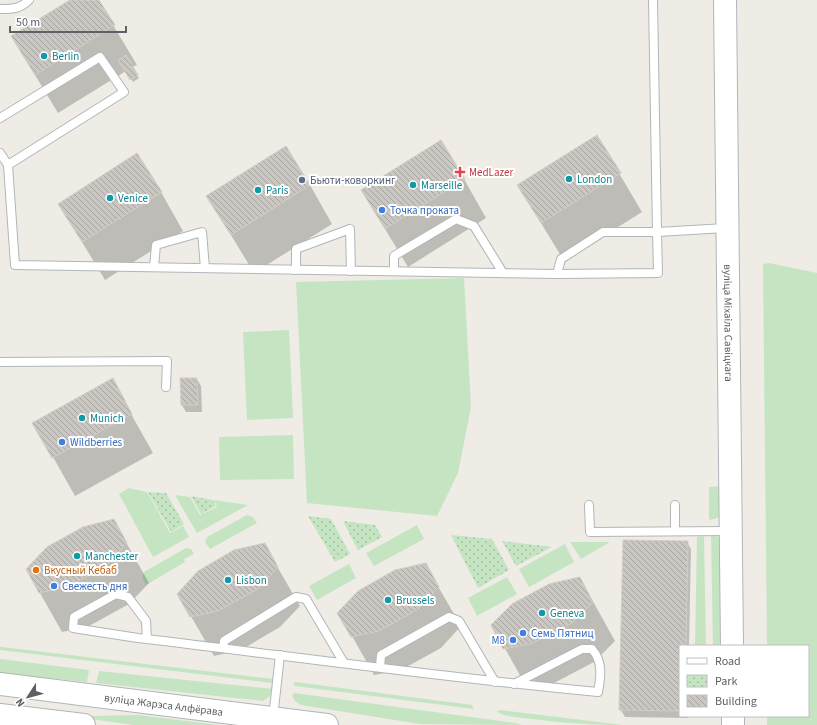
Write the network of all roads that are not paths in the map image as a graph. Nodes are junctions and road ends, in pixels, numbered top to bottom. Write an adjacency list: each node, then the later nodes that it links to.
1 (29, 0): 4 (lane)
2 (653, 0): 9 (lane)
3 (725, 0): 8 (street, вуліца Міхаіла Савіцкага)
4 (0, 9)
5 (0, 118): 7 (lane)
6 (0, 153): 7 (lane)
7 (8, 165): 10 (lane)
8 (728, 228): 9 (lane); 22 (street, вуліца Міхаіла Савіцкага)
9 (657, 232): 16 (lane); 16 (lane)
10 (154, 267): 11 (lane); 11 (lane)
11 (205, 268): 12 (lane)
12 (296, 270): 13 (lane); 13 (lane)
13 (351, 271): 14 (lane)
14 (394, 271): 15 (lane); 15 (lane)
15 (503, 273): 16 (lane)
16 (557, 274)
17 (0, 362): 18 (lane)
18 (166, 387)
19 (589, 505): 21 (lane)
20 (674, 505): 21 (lane)
21 (675, 530): 22 (lane)
22 (731, 531): 24 (street, вуліца Міхаіла Савіцкага)
23 (147, 639): 23 (lane); 25 (lane)
24 (732, 645)
25 (223, 648): 26 (lane); 27 (lane)
26 (280, 655): 27 (lane); 33 (lane)
27 (344, 663): 28 (lane)
28 (380, 667): 29 (lane); 29 (lane)
29 (495, 682): 31 (lane)
30 (0, 684): 33 (street, вуліца Жарэса Алфёрава)
31 (514, 684): 31 (lane)
32 (0, 715): 34 (street)
33 (273, 718): 35 (street, вуліца Жарэса Алфёрава)
34 (84, 725)
35 (327, 725)

